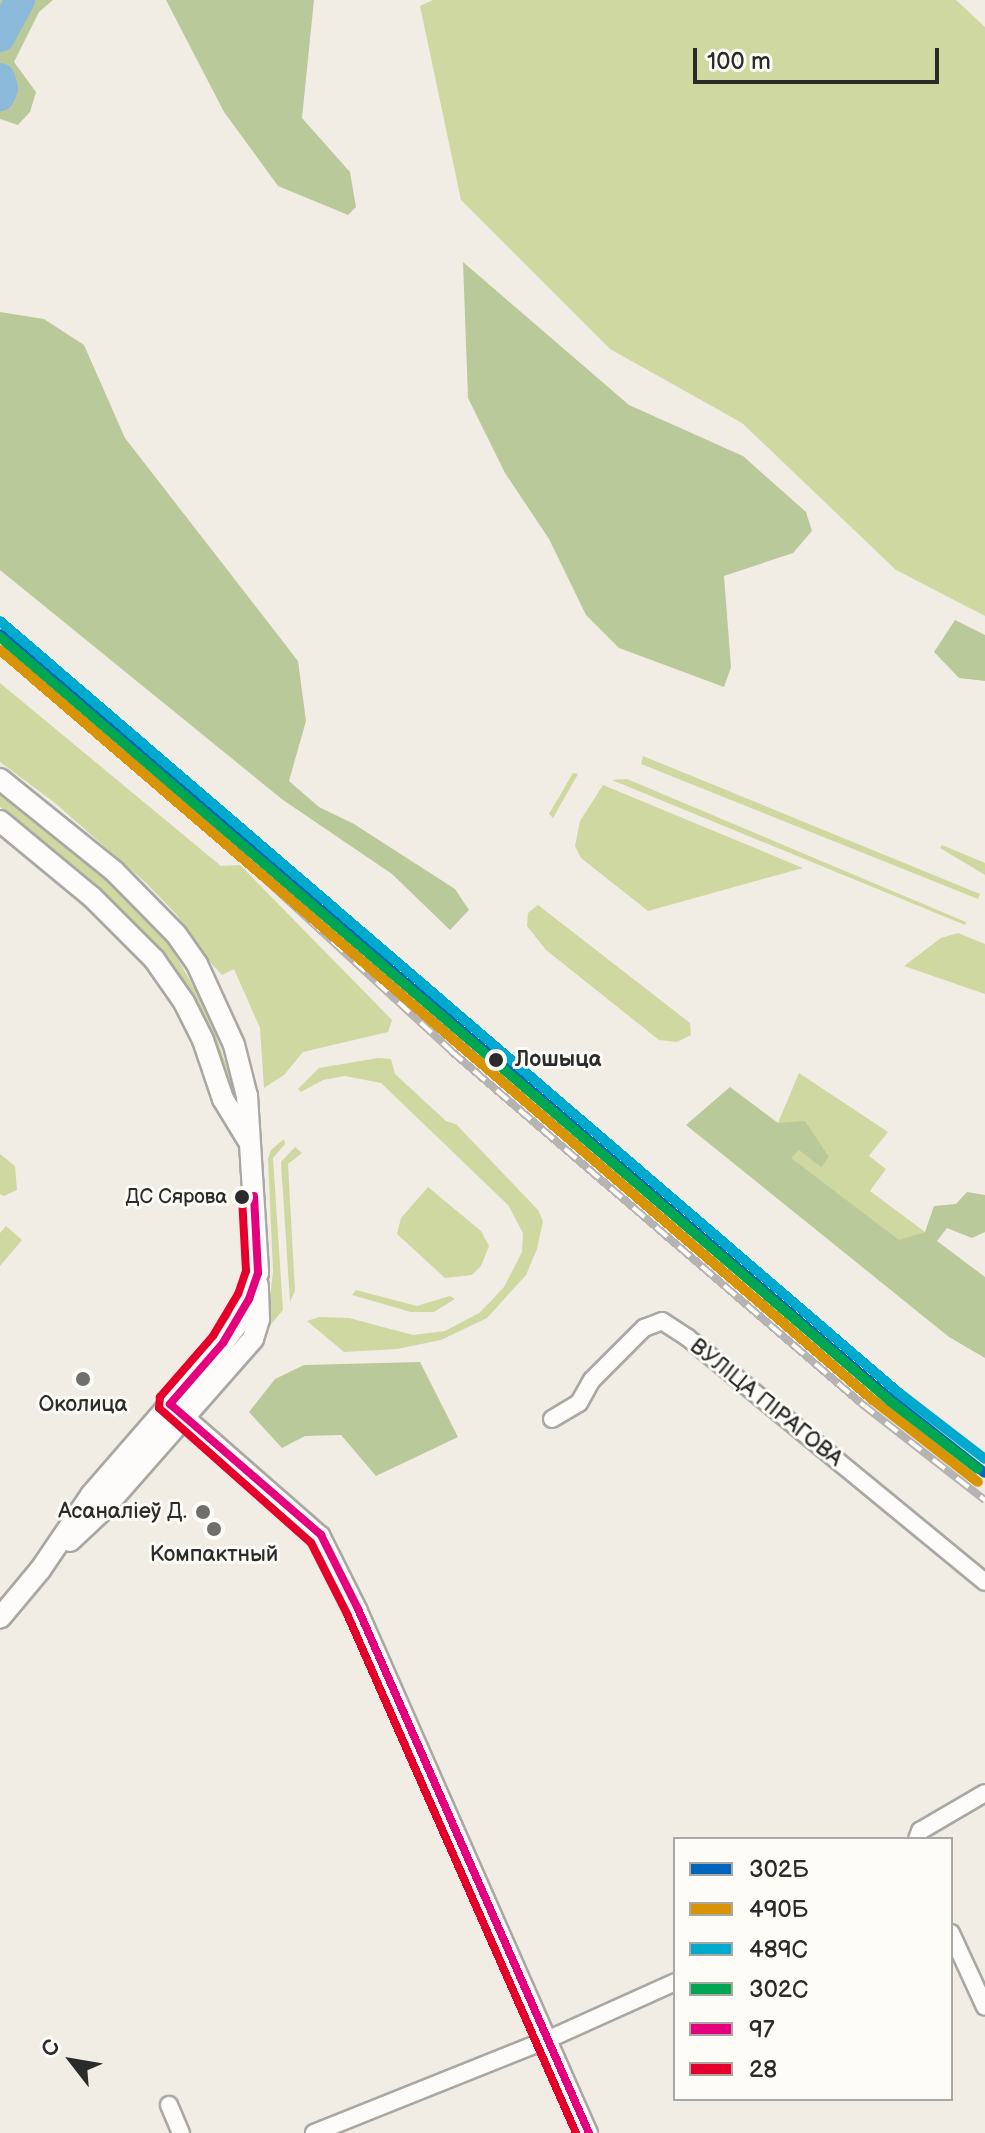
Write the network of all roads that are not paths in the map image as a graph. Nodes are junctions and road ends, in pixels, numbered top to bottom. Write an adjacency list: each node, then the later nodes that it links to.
1 (0, 779): 3 (main road)
2 (0, 821): 3 (main road)
3 (248, 1140): 4 (main road)
4 (178, 1410): 7 (main road); 13 (street)
5 (552, 1419): 6 (street, ВУЛІЦА ПІРАГОВА)
6 (985, 1582)
7 (0, 1618)
8 (985, 1793): 9 (street)
9 (919, 1835)
10 (953, 1937): 12 (street)
11 (673, 1983): 13 (street)
12 (985, 2007)
13 (549, 2039): 16 (street); 17 (street)
14 (169, 2105): 15 (street)
15 (181, 2133)
16 (314, 2133)
17 (589, 2133)

